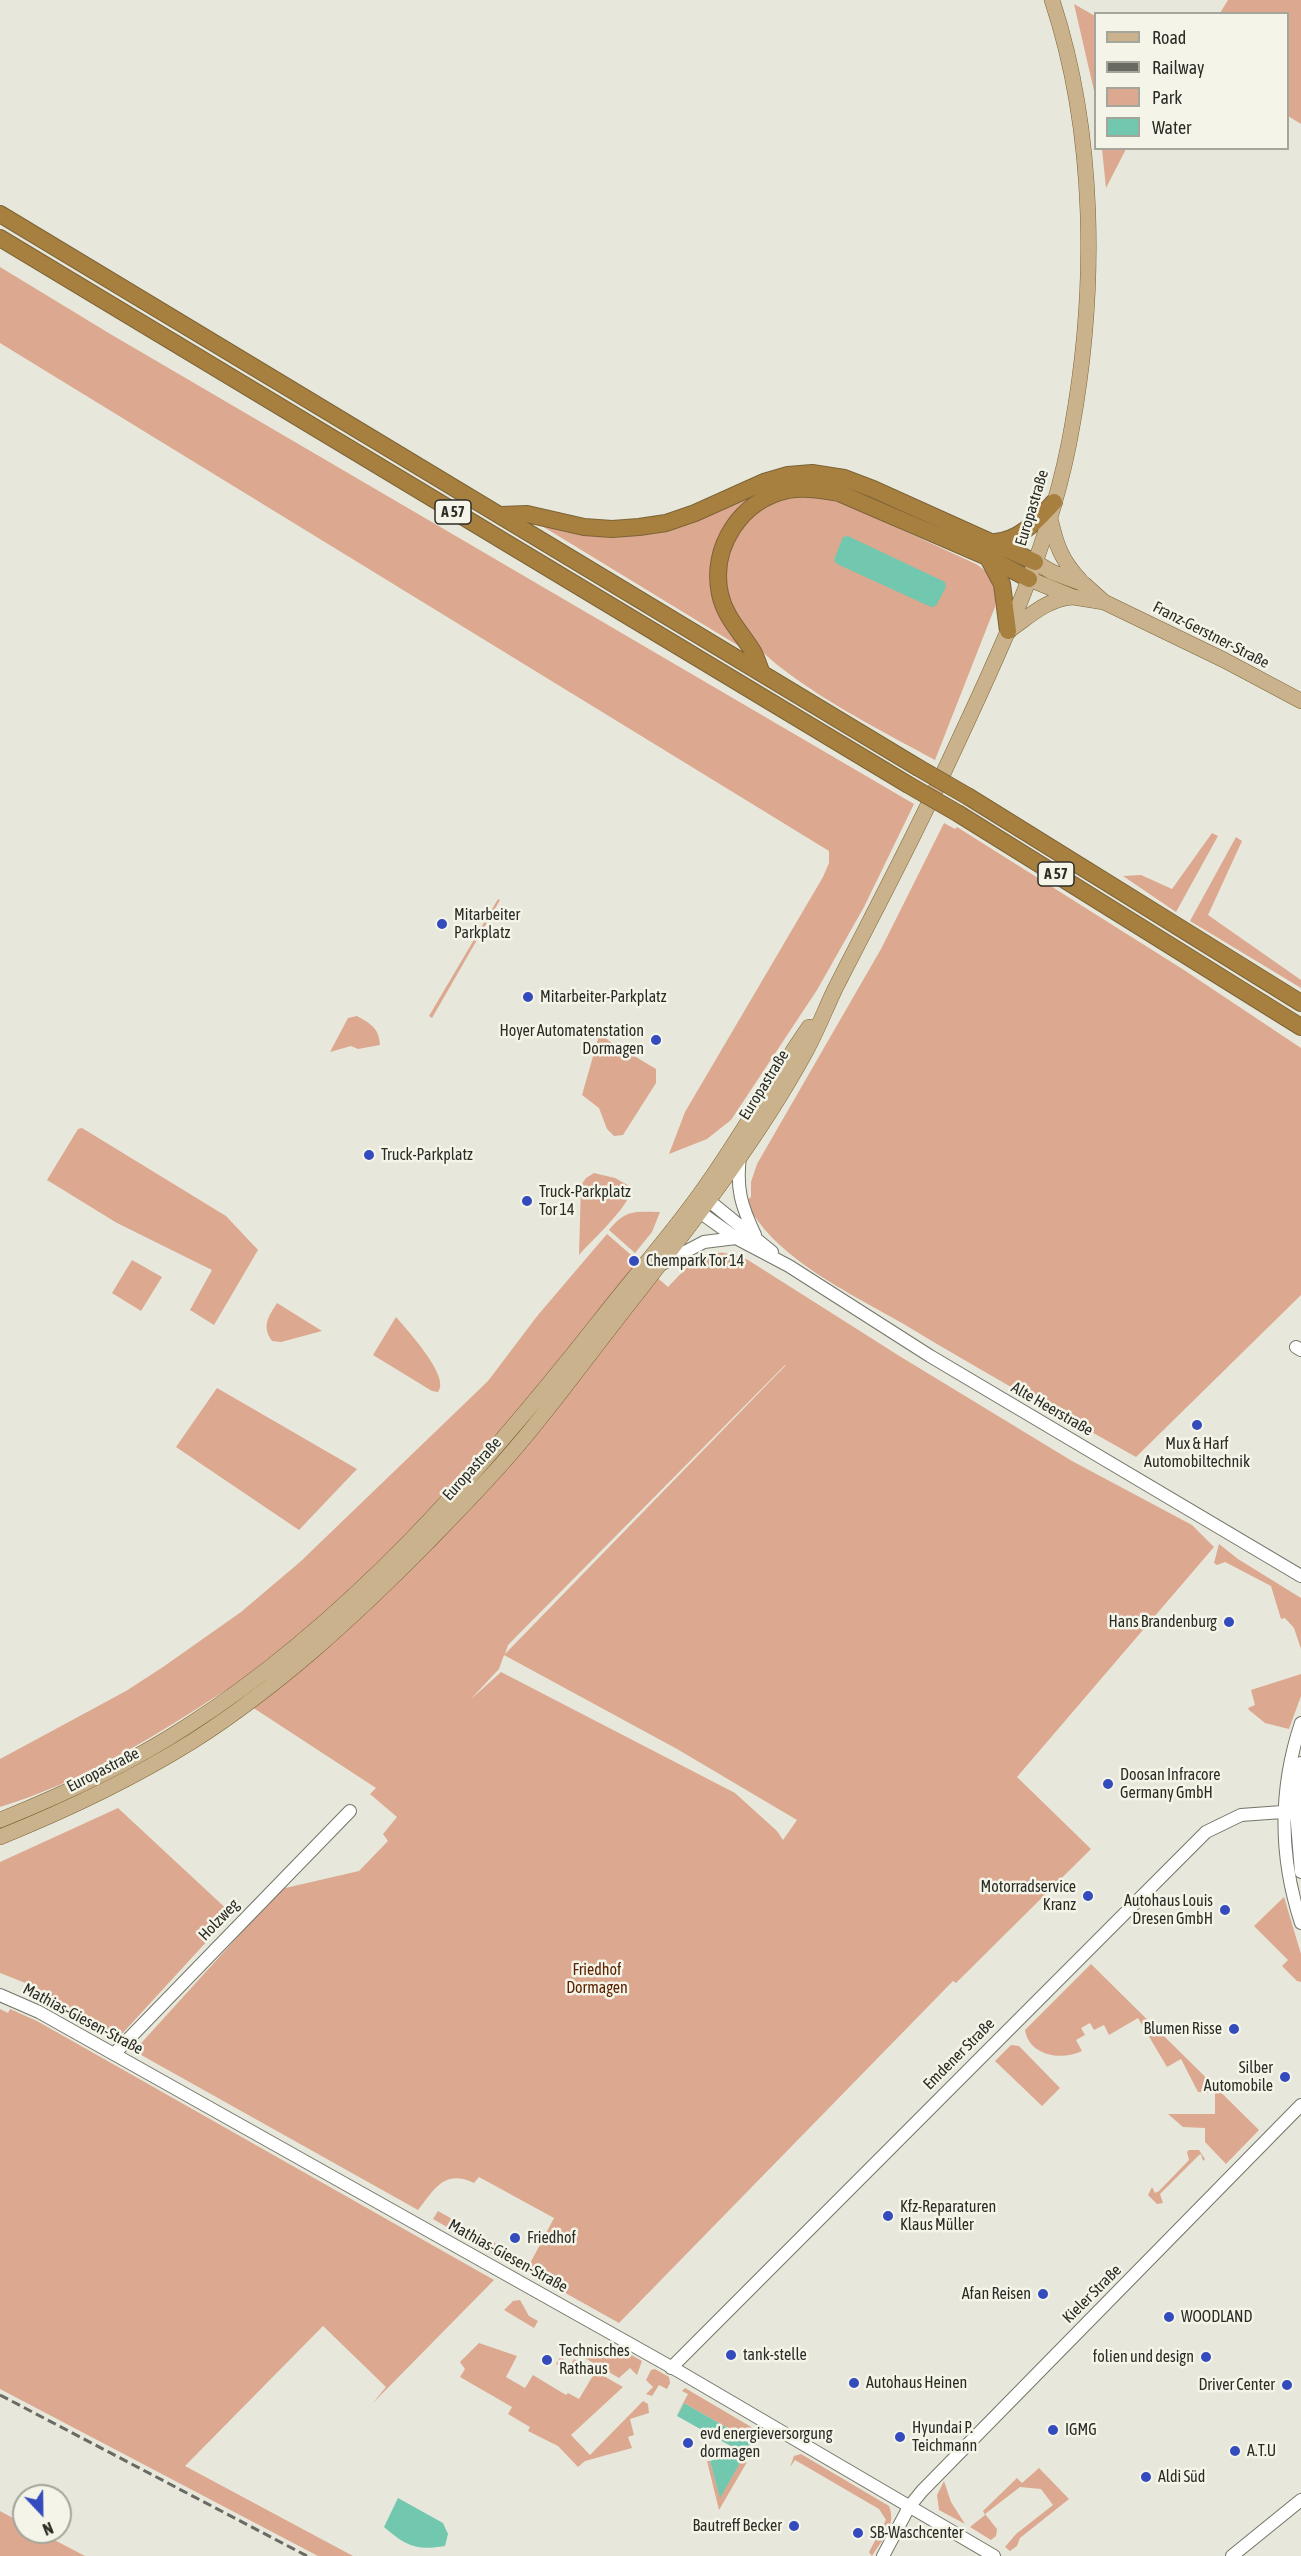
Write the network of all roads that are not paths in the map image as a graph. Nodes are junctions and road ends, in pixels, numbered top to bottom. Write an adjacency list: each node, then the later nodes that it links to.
1 (1052, 0): 4 (main road, Europastraße)
2 (0, 214): 5 (highway, A 57)
3 (0, 238): 17 (highway, A 57, bridge)
4 (1052, 510): 6 (highway); 7 (main road, Europastraße); 9 (main road)
5 (500, 515): 6 (highway); 13 (highway, A 57)
6 (991, 550): 7 (highway); 8 (highway); 12 (highway); 13 (highway)
7 (1035, 562): 8 (main road, Europastraße); 9 (main road, Franz-Gerstner-Straße)
8 (1029, 579): 10 (main road, Franz-Gerstner-Straße); 12 (main road, Europastraße)
9 (1084, 584): 11 (main road, Franz-Gerstner-Straße)
10 (1073, 597): 11 (main road, Franz-Gerstner-Straße); 12 (main road)
11 (1104, 602): 14 (main road, Franz-Gerstner-Straße)
12 (1008, 631): 15 (main road, Europastraße)
13 (761, 671): 16 (highway, A 57, bridge)
14 (1298, 699)
15 (837, 987): 18 (main road, Europastraße); 19 (main road, Europastraße)
16 (1301, 1003)
17 (1301, 1027)
18 (740, 1155): 19 (main road, Europastraße); 21 (street)
19 (700, 1203): 20 (street, Alte Heerstraße); 21 (street, Alte Heerstraße); 22 (main road, Europastraße); 29 (main road, Europastraße)
20 (736, 1238): 22 (street); 23 (street, Alte Heerstraße)
21 (757, 1238): 23 (street, Alte Heerstraße)
22 (661, 1264): 30 (main road, Europastraße)
23 (789, 1266): 24 (street, Alte Heerstraße)
24 (1301, 1576)
25 (1301, 1723): 28 (street)
26 (1301, 1763): 28 (street)
27 (350, 1811): 34 (street, Holzweg)
28 (1289, 1811): 31 (street); 32 (street); 36 (street, Emdener Straße)
29 (0, 1820)
30 (0, 1837)
31 (1301, 1872)
32 (1301, 1923)
33 (0, 1995): 34 (street, Mathias-Giesen-Straße)
34 (114, 2054): 36 (street, Mathias-Giesen-Straße)
35 (1301, 2105): 38 (street, Kieler Straße)
36 (672, 2368): 38 (street, Mathias-Giesen-Straße)
37 (1301, 2500): 41 (street)
38 (909, 2507): 39 (street, Kieler Straße); 40 (street, Mathias-Giesen-Straße)
39 (883, 2556)
40 (994, 2556)
41 (1232, 2556)

